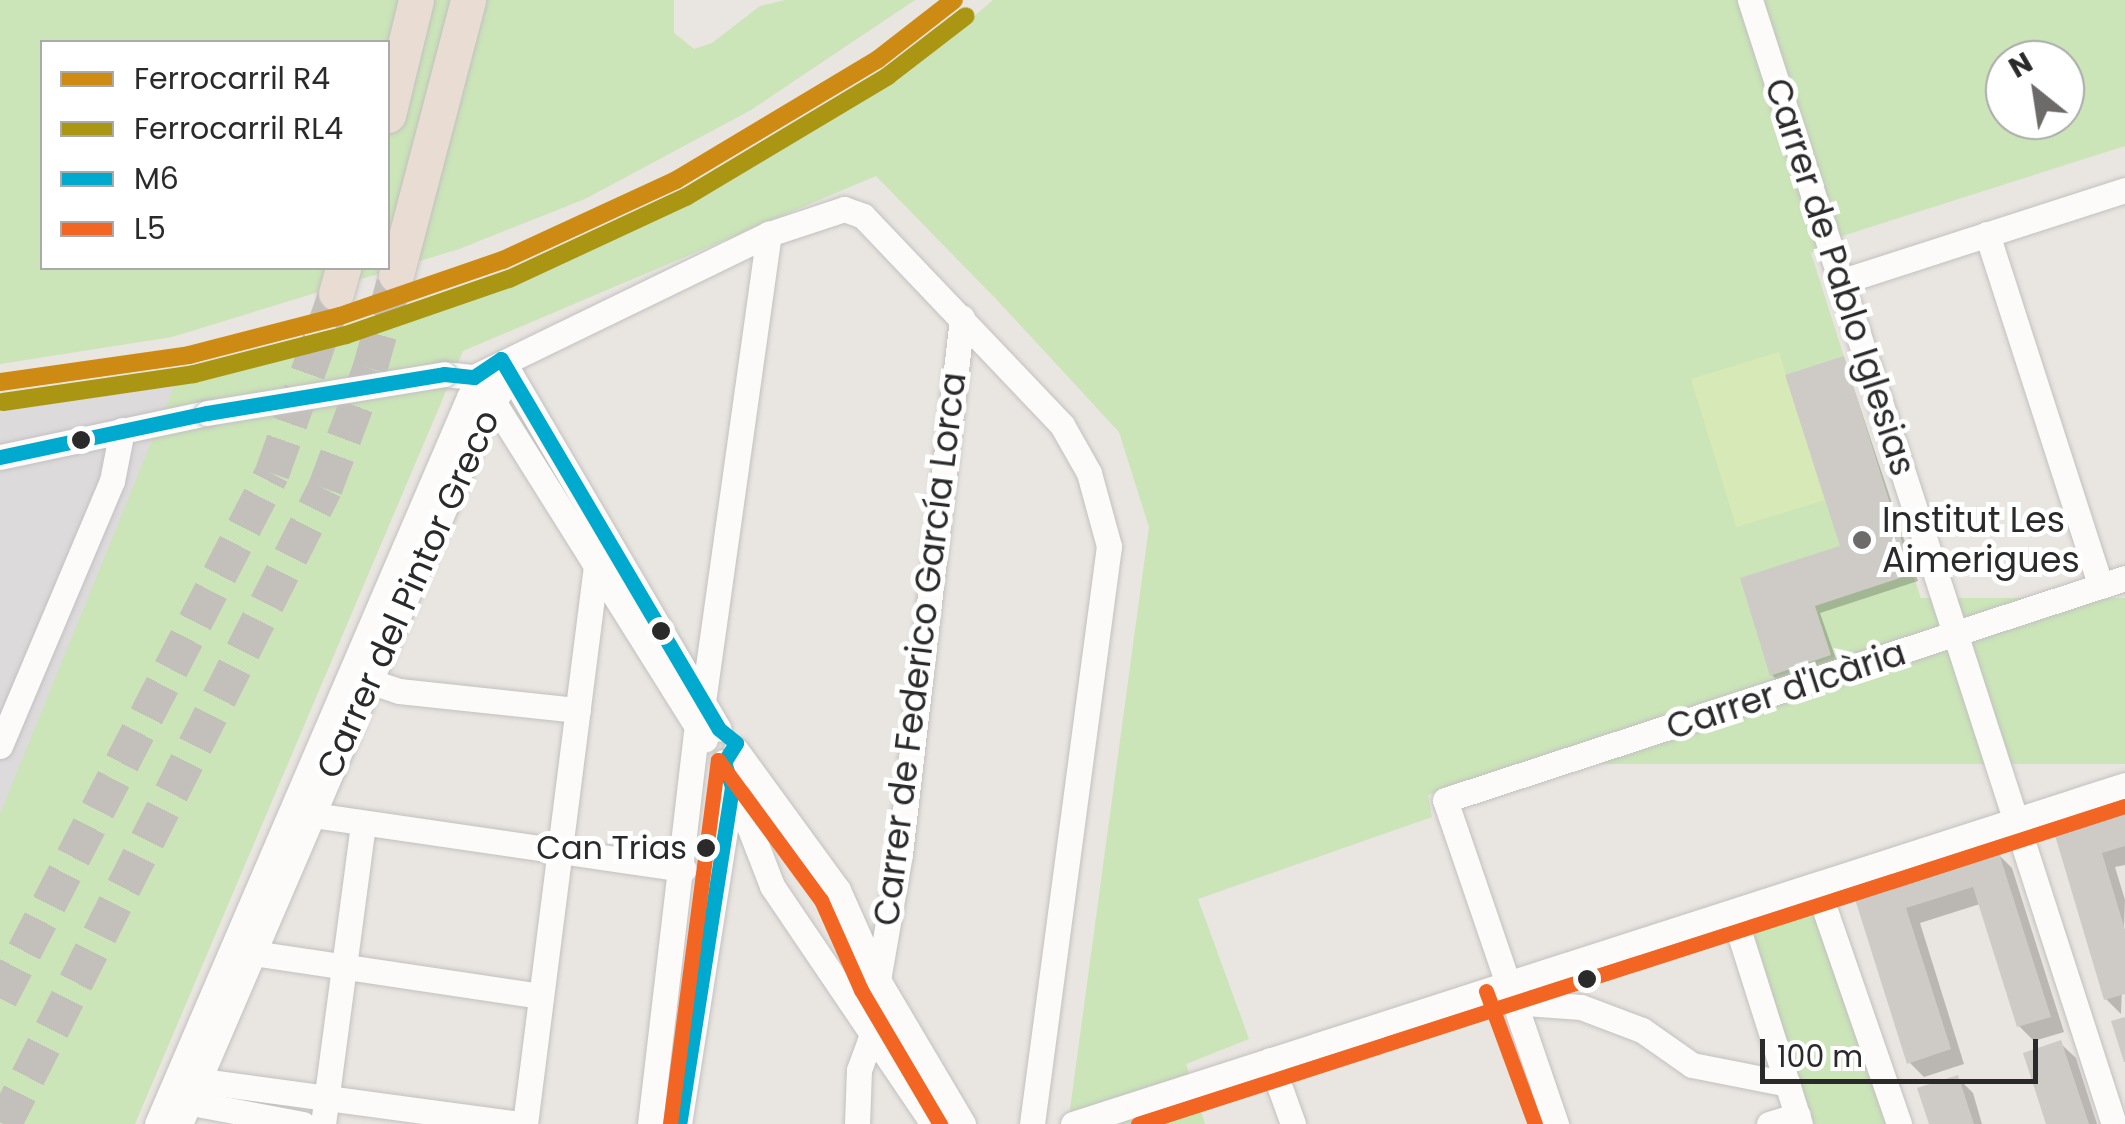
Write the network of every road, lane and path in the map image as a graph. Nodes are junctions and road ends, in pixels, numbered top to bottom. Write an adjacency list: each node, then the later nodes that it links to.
1 (416, 0): 4 (highway)
2 (468, 0): 8 (highway)
3 (1750, 0): 9 (street, Carrer de Pablo Iglesias)
4 (390, 107)
5 (2124, 193): 7 (street)
6 (768, 234): 10 (street, Carrer de Federico García Lorca); 11 (street, Carrer de Federico García Lorca); 19 (street)
7 (1987, 234): 9 (street); 16 (street)
8 (396, 275)
9 (1843, 280): 17 (street, Carrer de Pablo Iglesias)
10 (962, 318): 35 (street, Carrer de Federico García Lorca); 54 (street, Carrer de Federico García Lorca)
11 (509, 362): 12 (street, Carrer de Federico García Lorca); 19 (street)
12 (483, 386): 13 (street, bridge); 15 (street); 18 (street, Carrer del Pintor Greco)
13 (122, 430): 14 (street); 21 (street)
14 (0, 457)
15 (596, 566): 20 (street); 22 (street)
16 (2113, 582): 17 (street, Carrer d'Icària)
17 (1953, 633): 25 (street, Carrer de Pablo Iglesias); 36 (street, Carrer d'Icària)
18 (359, 678): 20 (street); 24 (street, Carrer del Pintor Greco)
19 (704, 695): 22 (street)
20 (578, 710): 28 (street)
21 (0, 746)
22 (714, 751): 26 (street); 29 (street); 30 (street); 35 (street)
23 (2125, 786): 25 (street)
24 (300, 814): 27 (street); 33 (street, Carrer del Pintor Greco); 43 (street, Carrer del Pintor Greco)
25 (2014, 820): 31 (street); 60 (street, Carrer de Pablo Iglesias)
26 (722, 823): 30 (street); 51 (street)
27 (363, 826): 28 (street); 34 (street)
28 (560, 852): 29 (street); 37 (street)
29 (684, 870): 50 (street)
30 (772, 886): 38 (street)
31 (1817, 887): 32 (street); 59 (street)
32 (1733, 913): 36 (street); 41 (street)
33 (253, 953): 34 (street); 43 (street, Carrer del Pintor Greco)
34 (344, 966): 37 (street); 42 (street)
35 (878, 980): 53 (street)
36 (1509, 993): 39 (street); 41 (street); 57 (street)
37 (541, 996): 49 (street)
38 (874, 1029): 40 (street); 44 (street)
39 (1270, 1060): 55 (street); 56 (street)
40 (912, 1084): 44 (street); 52 (street)
41 (1788, 1084): 45 (street)
42 (326, 1095): 43 (street); 48 (street); 49 (street)
43 (183, 1097): 46 (street, Carrer del Pintor Greco); 47 (street)
44 (858, 1112)
45 (1799, 1120): 58 (street)
46 (157, 1124)
47 (303, 1124)
48 (323, 1124)
49 (522, 1124)
50 (650, 1124)
51 (679, 1124)
52 (933, 1124)
53 (963, 1124)
54 (1032, 1124)
55 (1073, 1124)
56 (1293, 1124)
57 (1556, 1124)
58 (1770, 1124)
59 (1899, 1124)
60 (2114, 1124)

